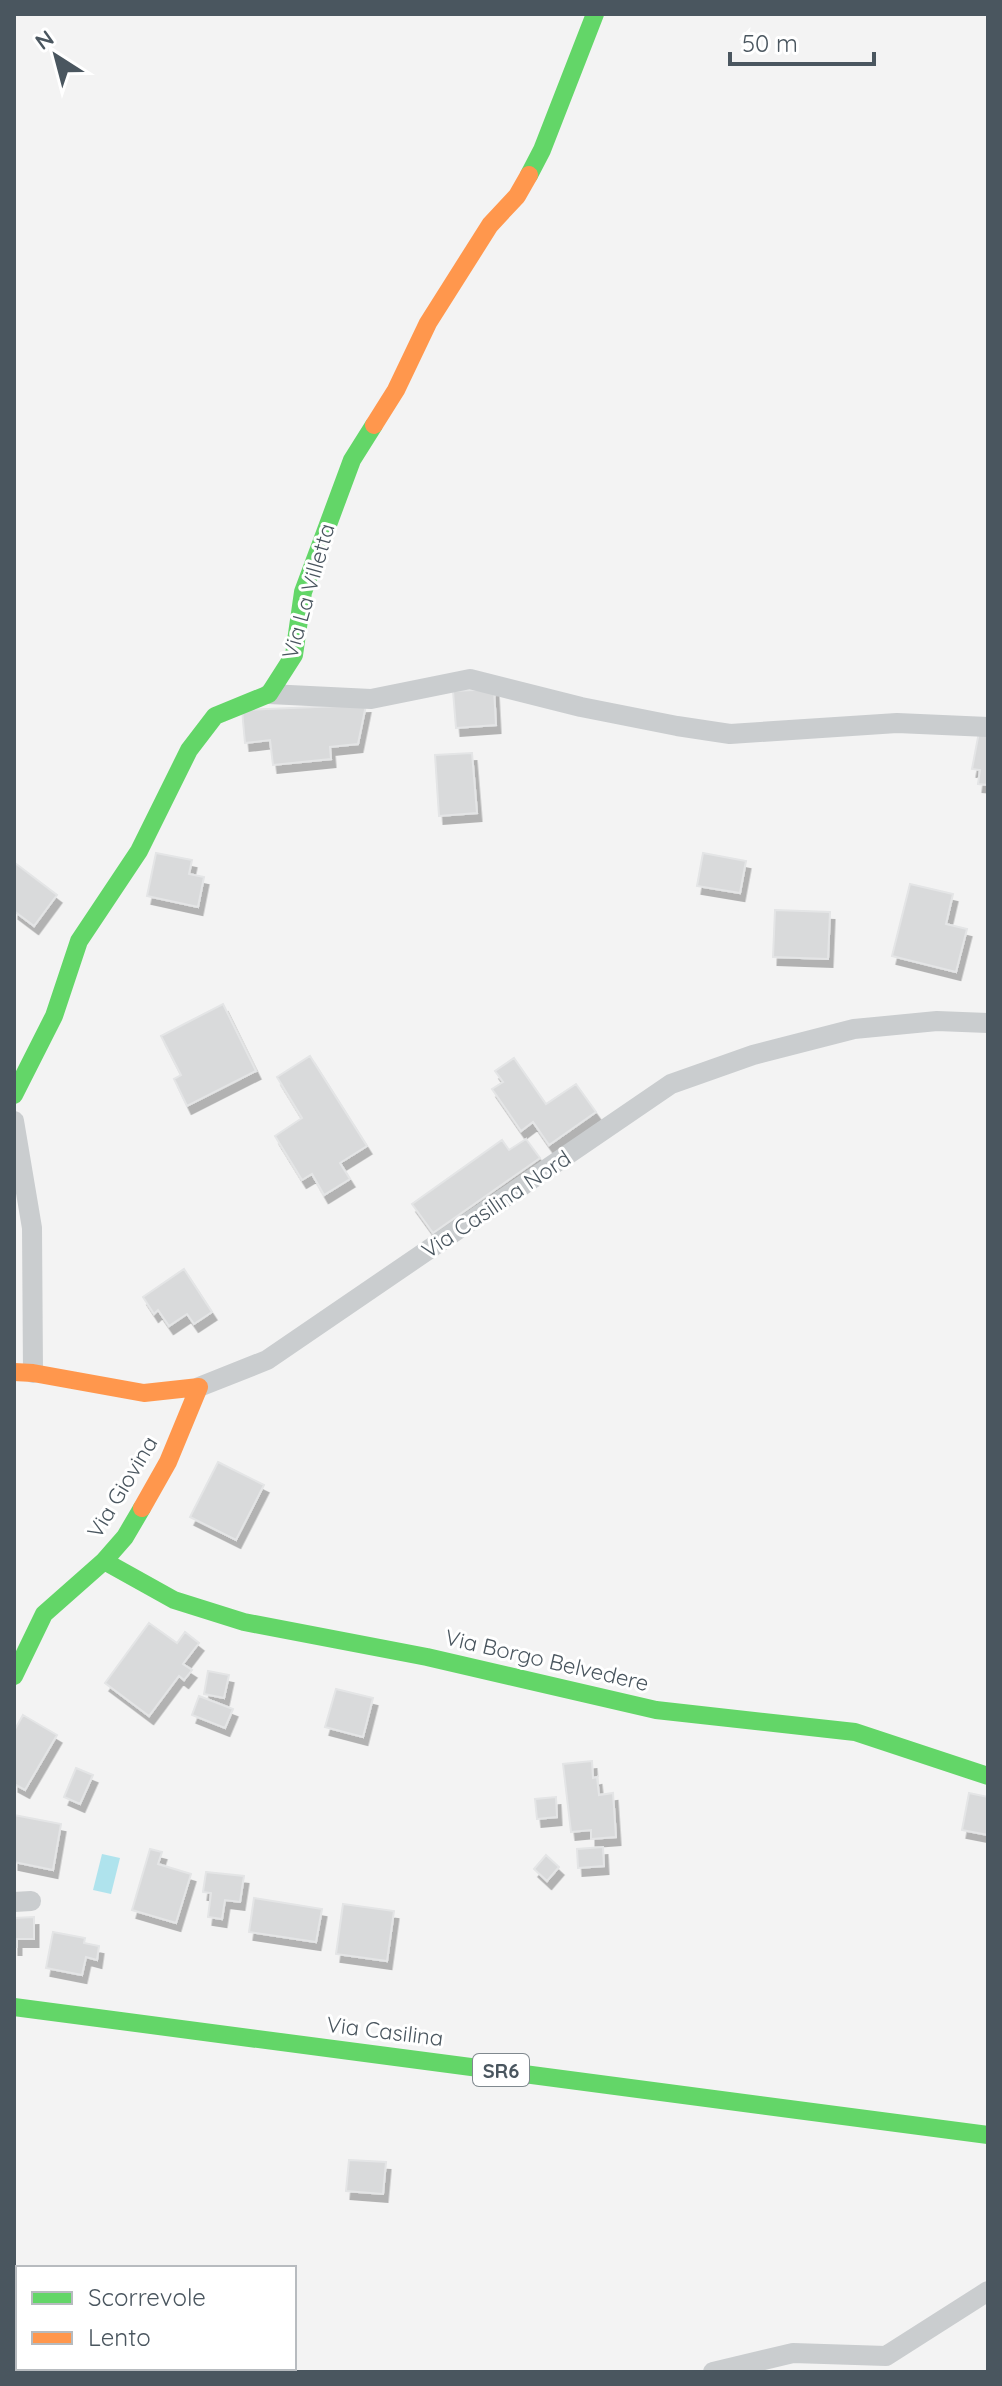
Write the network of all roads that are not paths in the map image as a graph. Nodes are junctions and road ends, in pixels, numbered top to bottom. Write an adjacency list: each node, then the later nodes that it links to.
1 (595, 14): 2 (street, Via La Villetta)
2 (269, 694): 3 (street); 5 (street)
3 (988, 727)
4 (988, 1023): 8 (street, Via Casilina Nord)
5 (14, 1095)
6 (14, 1121): 7 (street)
7 (24, 1373): 8 (street, Via Casilina Nord)
8 (199, 1387): 9 (street, Via Giovina)
9 (104, 1561): 10 (street, Via Giovina); 11 (street, Via Borgo Belvedere)
10 (14, 1676)
11 (988, 1776)
12 (14, 2007): 13 (street, Via Casilina / SR6)
13 (988, 2135)
14 (988, 2291): 15 (street)
15 (713, 2372)

